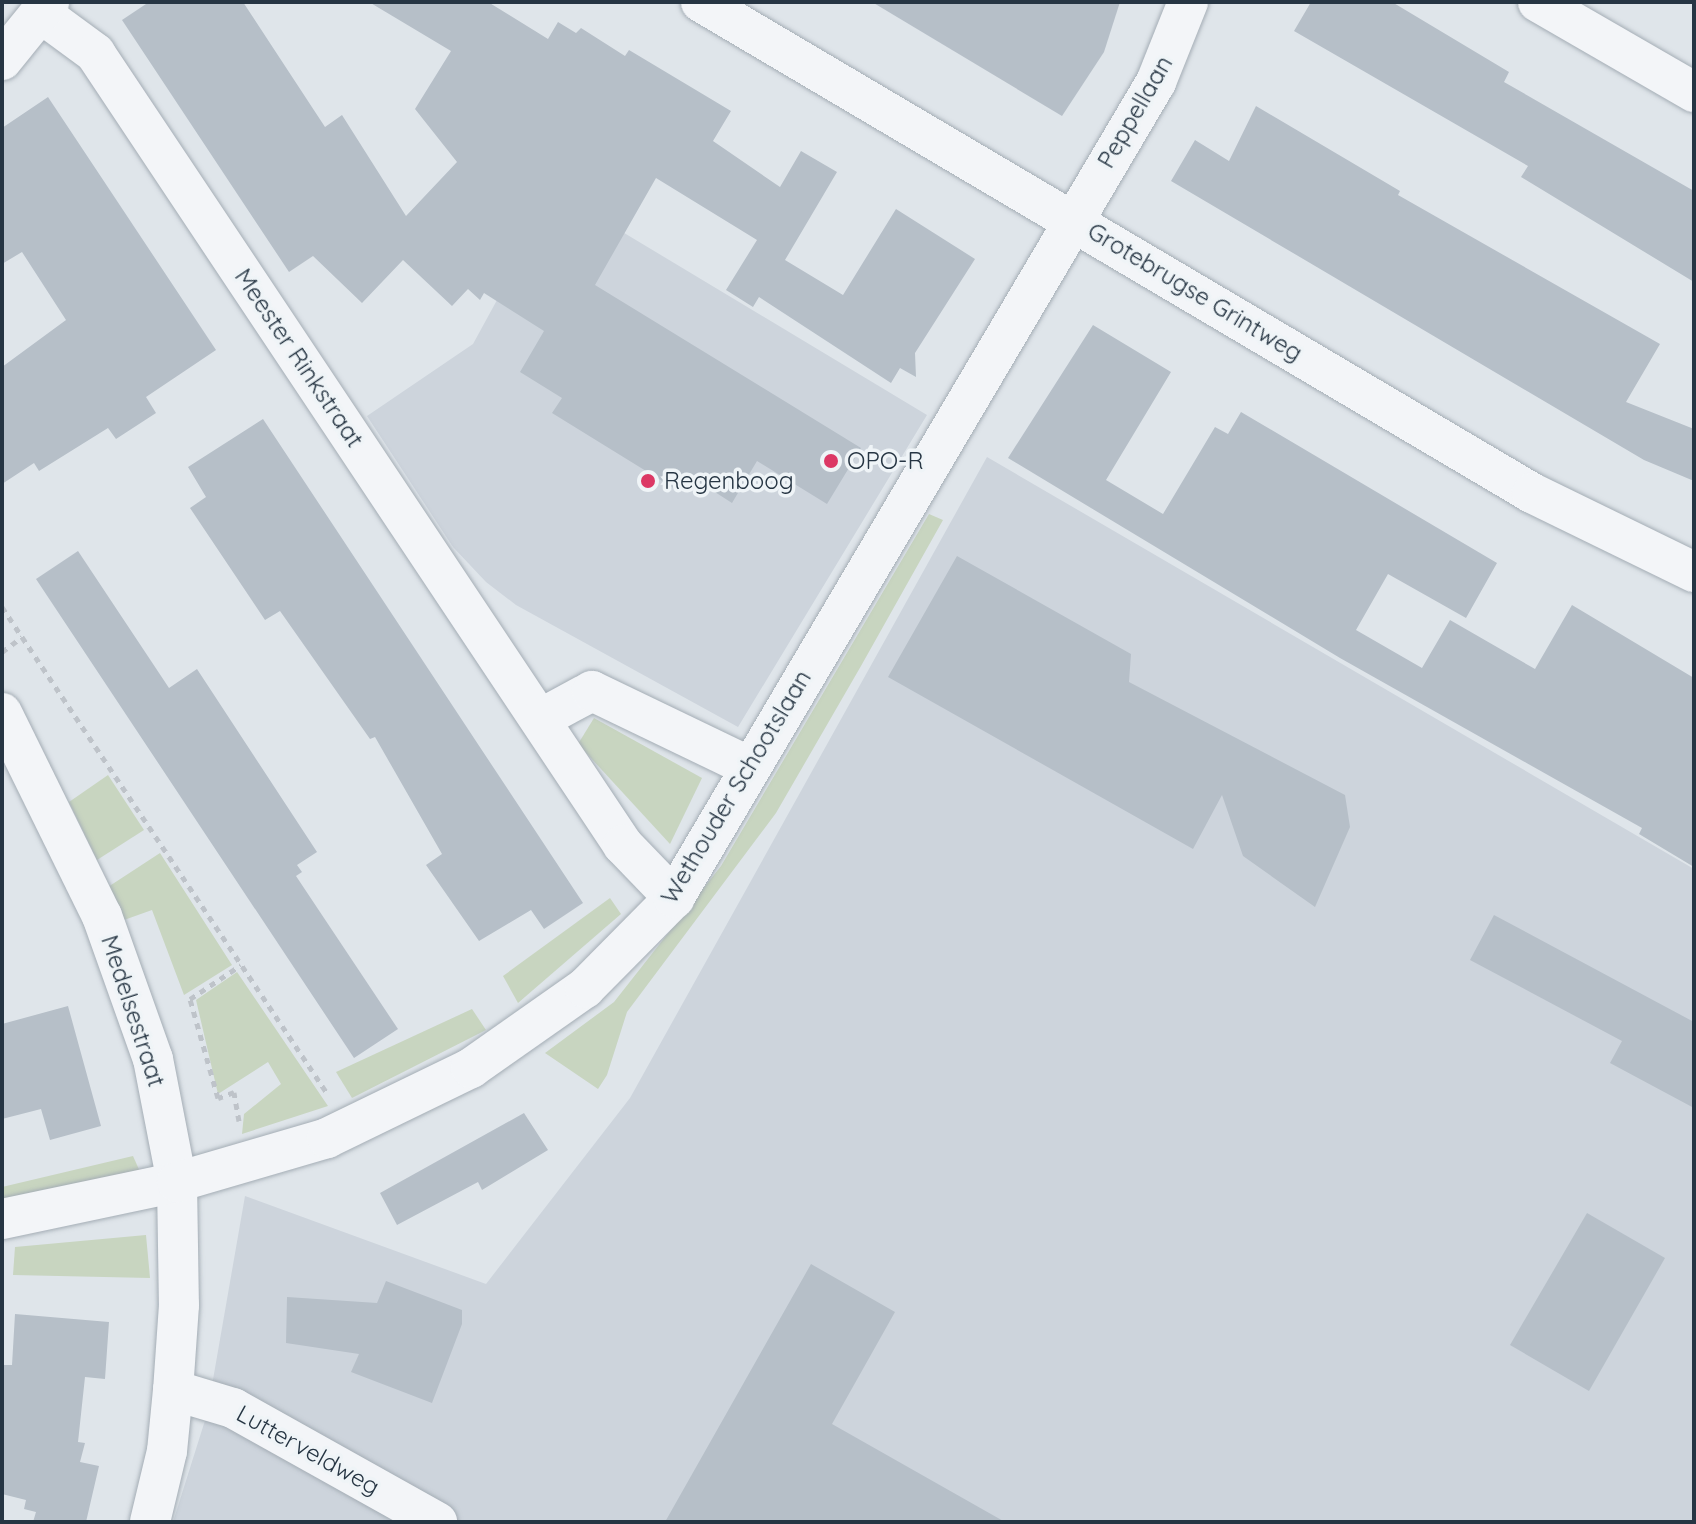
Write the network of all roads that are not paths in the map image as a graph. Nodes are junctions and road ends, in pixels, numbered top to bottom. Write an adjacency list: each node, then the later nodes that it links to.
1 (701, 2): 7 (street, Grotebrugse Grintweg)
2 (1188, 2): 7 (street, Peppellaan)
3 (1554, 6): 6 (street)
4 (45, 8): 5 (street); 10 (street, Meester Rinkstraat)
5 (2, 60)
6 (1694, 92)
7 (1073, 218): 8 (street, Grotebrugse Grintweg); 11 (street, Wethouder Schootslaan)
8 (1694, 572)
9 (2, 713): 13 (street, Medelsestraat)
10 (540, 719): 11 (street); 12 (street, Meester Rinkstraat)
11 (750, 767): 12 (street, Wethouder Schootslaan)
12 (674, 898): 13 (street, Wethouder Schootslaan)
13 (177, 1182): 14 (street, Wethouder Schootslaan); 15 (street, Medelsestraat)
14 (2, 1219)
15 (173, 1390): 16 (street, Medelsestraat); 17 (street, Lutterveldweg)
16 (150, 1522)
17 (437, 1522)

